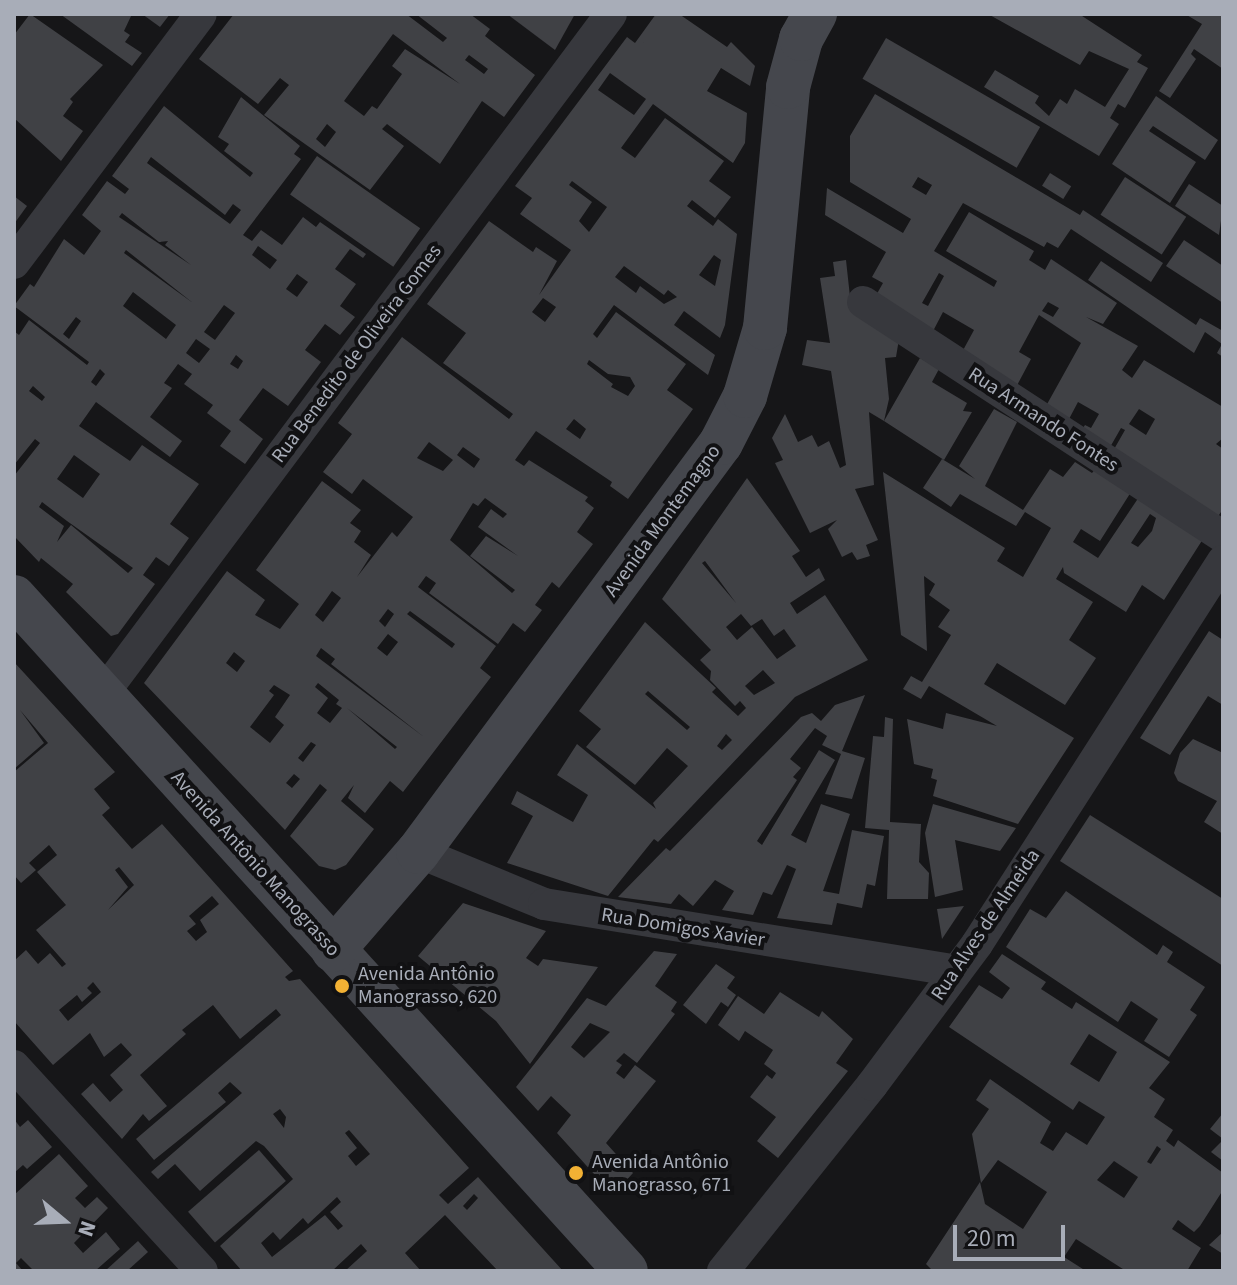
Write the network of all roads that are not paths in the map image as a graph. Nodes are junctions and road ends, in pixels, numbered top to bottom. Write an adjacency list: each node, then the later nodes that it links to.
1 (201, 14): 4 (street)
2 (611, 14): 9 (street, Rua Benedito de Oliveira Gomes)
3 (799, 22): 10 (street, Avenida Montemagno)
4 (14, 263)
5 (863, 302): 6 (street, Rua Armando Fontes)
6 (1223, 537)
7 (1223, 561): 12 (street, Rua Alves de Almeida)
8 (14, 597): 9 (street, Avenida Antônio Manograsso)
9 (102, 695): 11 (street, Avenida Antônio Manograsso)
10 (418, 852): 11 (street, Avenida Montemagno); 12 (street, Rua Domigos Xavier)
11 (333, 950): 15 (street, Avenida Antônio Manograsso)
12 (957, 971): 16 (street, Rua Alves de Almeida)
13 (14, 1066): 14 (street)
14 (202, 1271)
15 (626, 1271)
16 (723, 1271)

